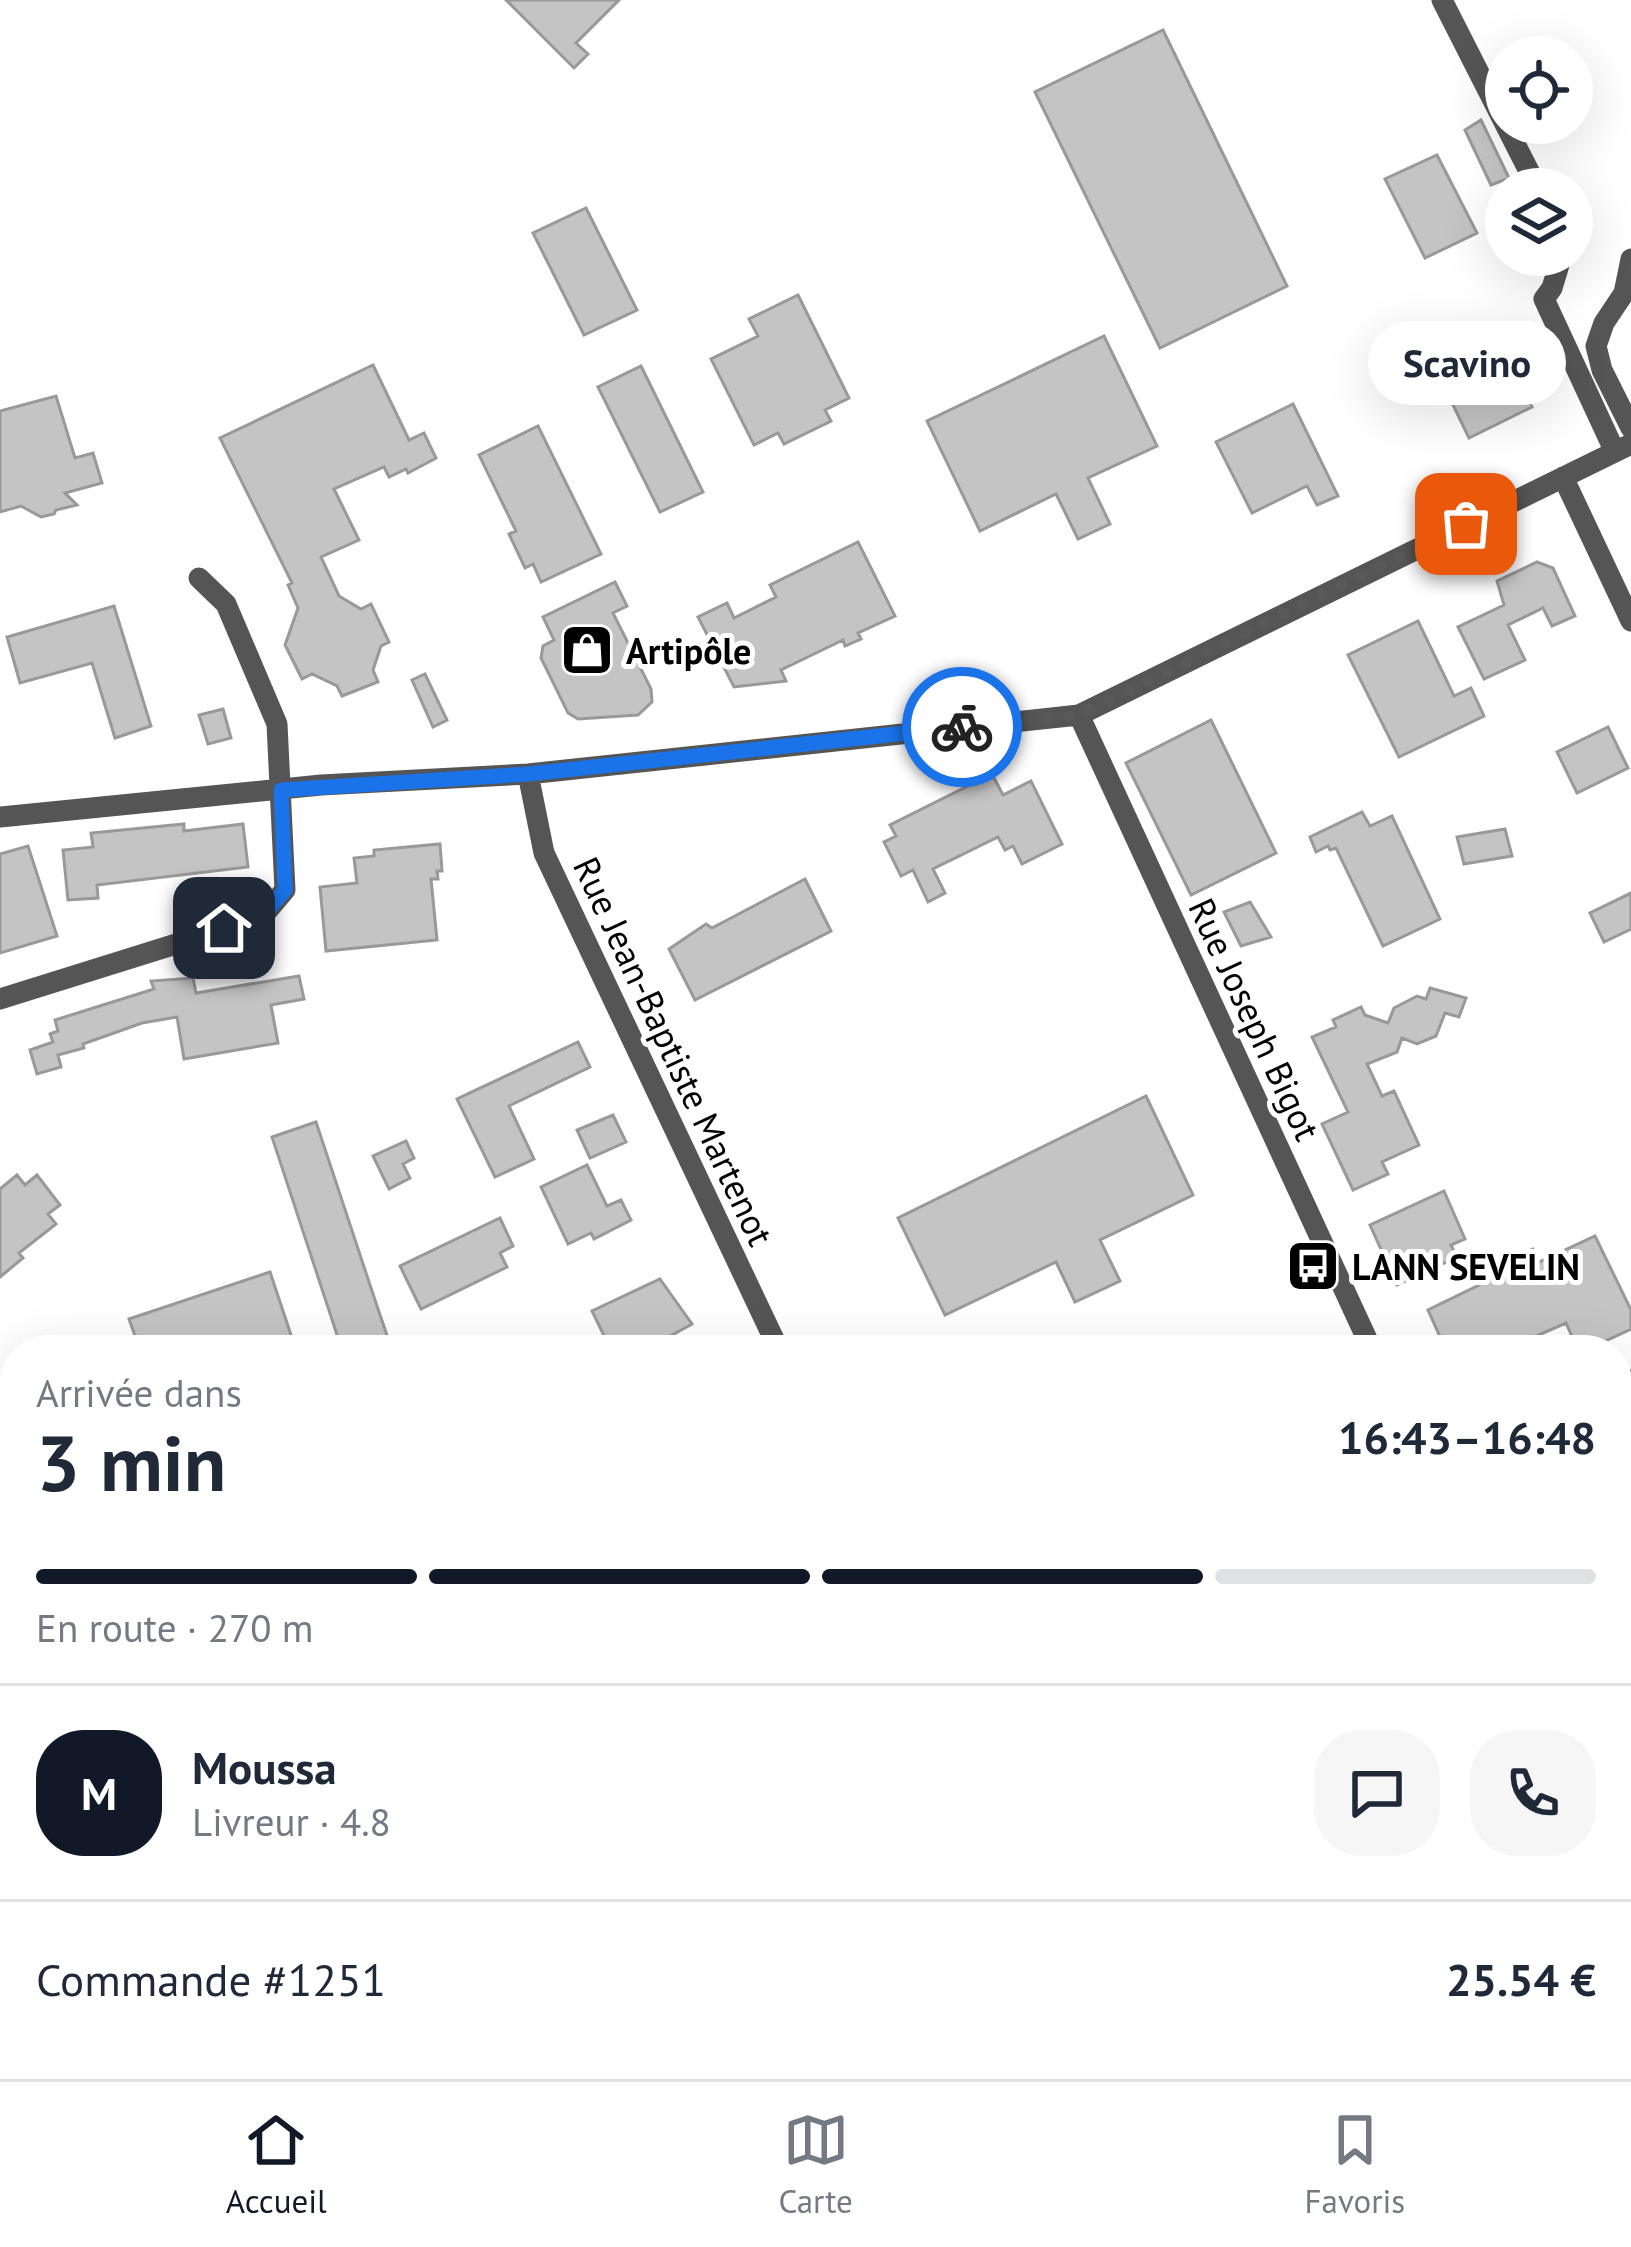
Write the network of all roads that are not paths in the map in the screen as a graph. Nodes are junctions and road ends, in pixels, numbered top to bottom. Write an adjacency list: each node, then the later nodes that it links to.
1 (1442, 0): 2 (street)
2 (1527, 168)
3 (1631, 259): 5 (street)
4 (1556, 276): 6 (street)
5 (1631, 428)
6 (1623, 448): 7 (street)
7 (1563, 477): 9 (street); 10 (street)
8 (199, 578): 12 (street)
9 (1631, 621)
10 (1079, 715): 11 (street); 16 (street, Rue Joseph Bigot)
11 (528, 774): 12 (street); 15 (street, Rue Jean-Baptiste Martenot)
12 (281, 790): 13 (street); 14 (street)
13 (0, 817)
14 (0, 999)
15 (771, 1335)
16 (1365, 1335)

